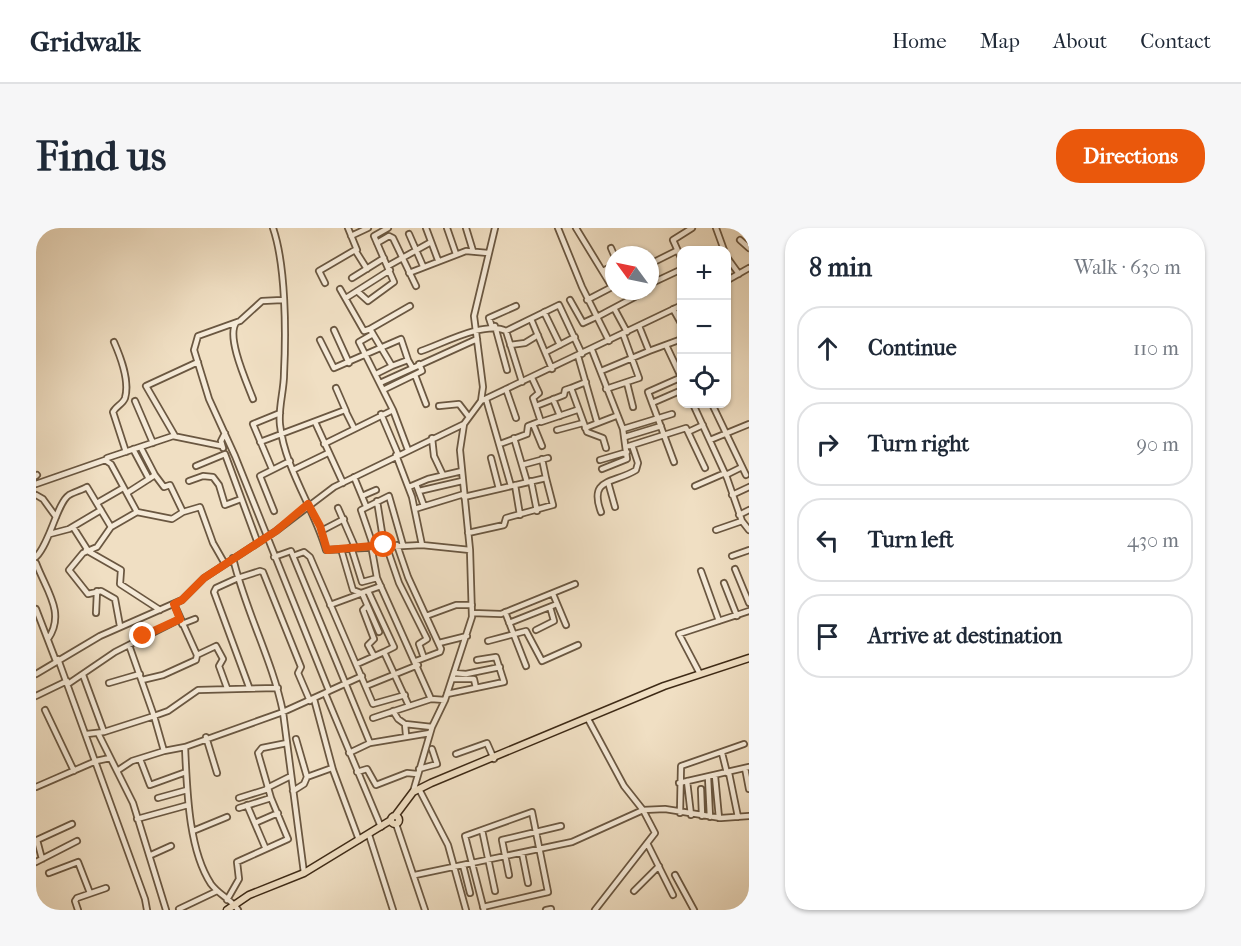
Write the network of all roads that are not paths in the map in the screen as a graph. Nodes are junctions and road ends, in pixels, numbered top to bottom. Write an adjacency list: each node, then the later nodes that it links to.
1 (273, 228): 49 (street)
2 (348, 228): 14 (street)
3 (368, 228): 14 (street)
4 (387, 228): 17 (street)
5 (426, 228): 16 (street)
6 (447, 228): 25 (street)
7 (466, 228): 22 (street)
8 (495, 228): 24 (street)
9 (558, 228): 51 (street)
10 (576, 228): 35 (street)
11 (692, 228): 23 (street)
12 (716, 228): 18 (street)
13 (409, 234): 21 (street)
14 (351, 236): 20 (street)
15 (740, 240): 19 (street)
16 (431, 242): 21 (street); 28 (street)
17 (377, 243): 26 (street); 27 (street)
18 (723, 246)
19 (749, 248)
20 (357, 250): 34 (street); 43 (street)
21 (416, 251): 27 (street); 31 (street)
22 (473, 251): 24 (street); 25 (street)
23 (676, 251): 29 (street)
24 (488, 253): 67 (street)
25 (456, 254): 28 (street)
26 (384, 258): 32 (street); 34 (street)
27 (402, 258): 32 (street); 37 (street)
28 (438, 260): 31 (street)
29 (659, 260)
30 (731, 263): 39 (street)
31 (423, 266): 37 (street)
32 (389, 268): 46 (street); 46 (street)
33 (749, 268): 39 (street)
34 (367, 269): 41 (street)
35 (603, 271): 38 (street)
36 (677, 271): 42 (street)
37 (409, 273): 44 (street)
38 (605, 274)
39 (739, 274): 40 (street)
40 (731, 278)
41 (352, 279)
42 (659, 280)
43 (325, 283)
44 (416, 286)
45 (340, 289): 48 (street)
46 (357, 291): 48 (street)
47 (605, 291): 51 (street)
48 (346, 298): 66 (street)
49 (282, 300): 62 (street); 128 (street)
50 (570, 300): 59 (street)
51 (587, 300): 59 (street)
52 (629, 300): 56 (street)
53 (410, 306): 66 (street)
54 (516, 306): 64 (street)
55 (677, 307): 57 (street)
56 (614, 308): 59 (street); 69 (street)
57 (673, 309): 60 (street); 63 (street)
58 (544, 312): 61 (street); 71 (street); 78 (street)
59 (596, 317): 74 (street)
60 (677, 317)
61 (531, 319): 68 (street); 70 (street)
62 (236, 323): 89 (street); 113 (street)
63 (639, 326): 69 (street); 83 (street)
64 (494, 327): 67 (street); 68 (street); 96 (street)
65 (334, 330): 90 (street)
66 (371, 331): 80 (street); 86 (street)
67 (476, 331): 72 (street); 82 (street)
68 (506, 331): 77 (street)
69 (625, 333): 74 (street); 87 (street)
70 (538, 335): 77 (street); 84 (street)
71 (574, 337): 78 (street); 85 (street)
72 (477, 339): 91 (street); 115 (street)
73 (320, 340): 90 (street)
74 (609, 341): 81 (street)
75 (677, 341): 79 (street)
76 (114, 342): 169 (street)
77 (510, 345): 102 (street)
78 (560, 345): 84 (street)
79 (666, 345): 83 (street); 95 (street)
80 (381, 348): 86 (street); 88 (street); 92 (street)
81 (592, 350): 85 (street); 97 (street)
82 (421, 351)
83 (649, 351): 87 (street)
84 (546, 352): 94 (street)
85 (580, 355): 94 (street); 103 (street)
86 (367, 356): 90 (street); 98 (street)
87 (633, 358): 97 (street); 105 (street)
88 (408, 360): 92 (street); 93 (street)
89 (198, 362): 149 (street); 153 (street)
90 (349, 363)
91 (420, 364): 93 (street); 99 (street)
92 (392, 366): 98 (street)
93 (412, 368): 104 (street)
94 (552, 369): 100 (street)
95 (677, 369)
96 (507, 370)
97 (601, 370): 109 (street)
98 (376, 374): 104 (street)
99 (415, 375): 110 (street); 118 (street)
100 (532, 378): 102 (street); 121 (street)
101 (677, 379): 117 (street)
102 (522, 382): 108 (street)
103 (586, 382): 107 (street); 138 (street)
104 (380, 383): 110 (street)
105 (627, 383): 109 (street); 122 (street)
106 (336, 388): 127 (street)
107 (571, 388): 114 (street); 126 (street)
108 (506, 389): 115 (street); 134 (street)
109 (606, 389): 132 (street)
110 (383, 390): 125 (street)
111 (677, 392): 117 (street)
112 (460, 396): 119 (street)
113 (253, 399)
114 (553, 399): 121 (street); 131 (street)
115 (483, 400): 133 (street); 161 (street)
116 (135, 401): 158 (street)
117 (652, 403): 135 (street)
118 (426, 404)
119 (459, 404): 120 (street); 133 (street)
120 (439, 406)
121 (536, 406): 136 (street)
122 (633, 407)
123 (695, 408): 143 (street)
124 (714, 408): 150 (street)
125 (393, 410): 129 (street); 168 (street)
126 (577, 410): 131 (street); 142 (street)
127 (346, 411): 137 (street); 145 (street)
128 (280, 413): 151 (street); 159 (street)
129 (381, 414): 145 (street); 172 (street)
130 (672, 414): 135 (street)
131 (560, 416): 136 (street)
132 (616, 416): 138 (street); 146 (street)
133 (469, 417): 139 (street)
134 (516, 418)
135 (658, 418): 144 (street); 146 (street)
136 (541, 421): 140 (street)
137 (315, 422): 151 (street); 160 (street)
138 (597, 422): 142 (street)
139 (464, 424): 155 (street); 187 (street)
140 (533, 424): 156 (street); 163 (street)
141 (749, 424): 150 (street)
142 (584, 425): 147 (street); 165 (street)
143 (703, 425): 148 (street); 157 (street)
144 (661, 426): 152 (street); 154 (street)
145 (354, 428): 160 (street)
146 (623, 429): 154 (street)
147 (557, 430)
148 (688, 432): 152 (street); 183 (street)
149 (225, 433): 162 (street); 243 (street)
150 (724, 433): 157 (street); 182 (street)
151 (282, 435): 159 (street); 178 (street)
152 (665, 435): 166 (street); 179 (street)
153 (175, 436): 158 (street); 162 (street)
154 (625, 436): 166 (street)
155 (432, 438): 168 (street); 190 (street)
156 (514, 438): 161 (street); 180 (street)
157 (710, 440): 188 (street)
158 (153, 442): 164 (street)
159 (260, 442): 184 (street)
160 (324, 444): 171 (street)
161 (500, 444): 202 (street)
162 (222, 446): 170 (street)
163 (542, 446)
164 (141, 448): 167 (street); 189 (street)
165 (606, 448)
166 (628, 448): 177 (street); 185 (street); 198 (street)
167 (133, 449): 169 (street); 194 (street)
168 (408, 450): 172 (street)
169 (126, 452): 173 (street)
170 (225, 453): 181 (street); 215 (street)
171 (328, 453): 186 (street); 199 (street)
172 (397, 455): 192 (street); 204 (street)
173 (108, 458)
174 (491, 458): 207 (street)
175 (548, 458): 176 (street)
176 (542, 459): 180 (street); 193 (street)
177 (600, 460)
178 (290, 461): 184 (street); 186 (street)
179 (674, 462)
180 (522, 465): 197 (street)
181 (196, 466)
182 (742, 467): 188 (street); 191 (street)
183 (705, 468)
184 (272, 469): 226 (street)
185 (602, 469)
186 (293, 470): 218 (street)
187 (462, 471): 190 (street); 196 (street)
188 (726, 474): 203 (street); 212 (street)
189 (155, 475): 194 (street); 229 (street)
190 (443, 475): 201 (street)
191 (746, 475)
192 (354, 477): 199 (street); 213 (street)
193 (546, 478): 197 (street); 227 (street)
194 (149, 479): 210 (street)
195 (189, 481): 215 (street)
196 (462, 481): 209 (street); 214 (street)
197 (529, 481): 202 (street); 227 (street)
198 (608, 482): 221 (street); 230 (street)
199 (343, 483): 218 (street)
200 (36, 484): 206 (street)
201 (416, 484): 204 (street); 209 (street)
202 (513, 485): 207 (street); 231 (street)
203 (695, 486)
204 (409, 487): 223 (street)
205 (749, 487): 212 (street)
206 (123, 488): 210 (street); 217 (street)
207 (499, 489): 214 (street)
208 (376, 490): 213 (street)
209 (418, 491): 220 (street)
210 (127, 493): 228 (street)
211 (36, 495): 233 (street)
212 (732, 495): 232 (street)
213 (362, 496): 219 (street)
214 (464, 496): 220 (street); 242 (street)
215 (241, 499): 244 (street)
216 (377, 501): 219 (street); 247 (street); 249 (street)
217 (97, 503): 224 (street); 233 (street)
218 (308, 504): 240 (street); 243 (street)
219 (366, 506): 246 (street)
220 (424, 506): 223 (street)
221 (615, 507)
222 (338, 508): 234 (street)
223 (416, 509): 245 (street)
224 (101, 510): 236 (street); 237 (street)
225 (749, 510): 232 (street)
226 (274, 511)
227 (537, 511): 231 (street)
228 (137, 512): 229 (street); 237 (street)
229 (183, 512): 261 (street)
230 (602, 512)
231 (520, 515): 242 (street)
232 (739, 515): 235 (street)
233 (56, 517): 241 (street)
234 (345, 519): 240 (street); 250 (street)
235 (742, 521): 238 (street); 239 (street)
236 (73, 527): 241 (street); 252 (street)
237 (111, 527): 252 (street)
238 (716, 530)
239 (749, 530)
240 (321, 531): 251 (street)
241 (50, 534): 257 (street)
242 (468, 534): 253 (street)
243 (266, 536): 244 (street); 258 (street)
244 (257, 541): 259 (street)
245 (422, 544): 249 (street); 253 (street)
246 (372, 545): 247 (street); 250 (street); 265 (street)
247 (385, 545): 248 (street); 308 (street)
248 (397, 545): 249 (street); 286 (street)
249 (403, 545)
250 (353, 547): 251 (street); 265 (street)
251 (341, 549): 271 (street)
252 (87, 550): 269 (street); 281 (street)
253 (471, 550): 277 (street)
254 (749, 550): 256 (street)
255 (293, 556): 258 (street); 276 (street); 327 (street)
256 (732, 556)
257 (36, 557)
258 (274, 557): 333 (street)
259 (233, 558): 261 (street); 264 (street)
260 (36, 563): 298 (street)
261 (225, 564): 274 (street)
262 (735, 569): 273 (street)
263 (701, 571): 289 (street)
264 (238, 578): 329 (street); 331 (street); 338 (street)
265 (377, 578): 268 (street)
266 (724, 583): 287 (street)
267 (575, 584): 272 (street)
268 (381, 586): 270 (street); 300 (street)
269 (97, 591): 285 (street); 293 (street)
270 (368, 591): 271 (street); 304 (street)
271 (361, 593): 276 (street); 278 (street)
272 (553, 594): 275 (street); 283 (street)
273 (749, 603)
274 (174, 604): 281 (street); 290 (street)
275 (557, 604): 279 (street); 292 (street)
276 (330, 605): 312 (street)
277 (472, 605): 284 (street); 286 (street)
278 (367, 606): 295 (street); 307 (street)
279 (550, 607): 291 (street); 294 (street)
280 (36, 609): 298 (street)
281 (160, 610): 293 (street)
282 (749, 611): 287 (street)
283 (505, 612): 284 (street); 291 (street)
284 (472, 613): 297 (street)
285 (96, 614)
286 (426, 616): 301 (street)
287 (737, 616): 289 (street)
288 (195, 619): 290 (street)
289 (719, 621): 319 (street)
290 (181, 622): 302 (street); 306 (street)
291 (509, 623): 296 (street)
292 (566, 625)
293 (120, 626): 310 (street)
294 (536, 630)
295 (379, 632)
296 (514, 635): 299 (street); 303 (street); 314 (street)
297 (467, 636): 301 (street); 317 (street)
298 (48, 639): 310 (street)
299 (488, 641)
300 (407, 642): 304 (street); 313 (street)
301 (439, 643): 308 (street)
302 (129, 645): 318 (street); 320 (street)
303 (578, 645)
304 (394, 647): 305 (street)
305 (384, 652): 307 (street); 321 (street)
306 (197, 655): 324 (street); 330 (street)
307 (374, 656): 312 (street)
308 (424, 658): 313 (street)
309 (749, 658): 319 (main road)
310 (57, 660): 316 (street); 325 (street)
311 (477, 660): 315 (street)
312 (357, 663): 322 (street)
313 (417, 663): 321 (street); 337 (street)
314 (526, 666)
315 (500, 667): 317 (street); 332 (street)
316 (36, 673)
317 (454, 673): 323 (street)
318 (140, 674): 324 (street); 326 (street)
319 (700, 674): 345 (main road)
320 (83, 675): 325 (street); 348 (street)
321 (395, 675): 328 (street); 334 (street)
322 (362, 676): 327 (street); 328 (street)
323 (452, 679): 332 (street); 336 (street)
324 (142, 680): 343 (street)
325 (67, 683): 335 (street); 351 (street)
326 (109, 683)
327 (345, 684): 333 (street); 355 (street)
328 (366, 686): 334 (street)
329 (249, 687): 330 (street); 331 (street)
330 (227, 688): 343 (street)
331 (278, 688): 342 (street)
332 (476, 688): 336 (street)
333 (327, 692): 338 (street); 361 (street)
334 (405, 695): 339 (street)
335 (36, 696)
336 (446, 697): 337 (street); 347 (street)
337 (431, 699): 339 (street)
338 (312, 700): 342 (street); 368 (street)
339 (409, 706): 341 (street)
340 (45, 710): 370 (street)
341 (393, 711): 344 (street); 346 (street)
342 (284, 712): 353 (street); 356 (street)
343 (153, 716): 348 (street); 360 (street)
344 (373, 718)
345 (588, 719): 366 (main road); 398 (street)
346 (405, 724): 347 (street); 352 (street)
347 (432, 727): 350 (street)
348 (105, 732): 349 (street)
349 (98, 733): 351 (street); 371 (street)
350 (430, 733): 352 (street); 372 (street)
351 (87, 734): 367 (street)
352 (406, 735): 355 (street)
353 (206, 737): 358 (street); 375 (street)
354 (296, 739): 379 (street)
355 (370, 742): 361 (street)
356 (287, 743): 377 (street); 384 (street)
357 (744, 744): 362 (street)
358 (185, 747): 360 (street); 373 (street)
359 (432, 749): 372 (street)
360 (164, 751): 365 (street)
361 (349, 753): 374 (street)
362 (722, 753): 376 (street); 382 (street)
363 (456, 754): 366 (street)
364 (110, 758): 367 (street)
365 (140, 759): 371 (street); 373 (street)
366 (494, 759): 389 (main road)
367 (96, 760): 370 (street); 448 (street)
368 (332, 768): 379 (street); 418 (street)
369 (747, 768): 376 (street); 387 (street)
370 (74, 771): 383 (street)
371 (117, 771): 408 (street)
372 (418, 771): 374 (street); 389 (street)
373 (186, 772): 388 (street)
374 (357, 772): 413 (street)
375 (217, 773)
376 (728, 773): 378 (street); 406 (street)
377 (291, 776): 384 (street); 390 (street)
378 (715, 776): 380 (street); 407 (street)
379 (307, 777): 390 (street)
380 (708, 777): 381 (street); 385 (street)
381 (687, 781): 382 (street); 391 (street)
382 (680, 783): 400 (street)
383 (36, 787)
384 (267, 788): 393 (street); 394 (street)
385 (708, 788): 386 (street); 405 (street)
386 (701, 789): 391 (street); 402 (street)
387 (749, 789)
388 (187, 790): 392 (street); 395 (street)
389 (416, 790): 409 (main road); 433 (street)
390 (292, 791): 435 (street)
391 (688, 791): 401 (street)
392 (158, 798)
393 (239, 798)
394 (271, 798): 396 (street); 399 (street)
395 (188, 805): 408 (street); 415 (street)
396 (248, 805): 397 (street); 410 (street)
397 (239, 808)
398 (643, 810): 400 (street); 420 (street); 423 (street)
399 (278, 813): 410 (street); 422 (street)
400 (680, 813): 401 (street)
401 (691, 815): 402 (street)
402 (702, 816): 405 (street)
403 (749, 816): 406 (street)
404 (227, 817): 415 (street)
405 (710, 817): 407 (street)
406 (738, 817): 407 (street)
407 (719, 818)
408 (137, 819): 425 (street)
409 (394, 820): 413 (main road); 436 (street)
410 (255, 823): 422 (street)
411 (72, 824): 427 (street)
412 (561, 826): 416 (street)
413 (381, 827): 417 (main road)
414 (482, 830): 416 (street); 428 (street); 430 (street)
415 (193, 831): 441 (street)
416 (537, 831): 423 (street); 426 (street)
417 (369, 835): 418 (main road); 456 (street)
418 (359, 840): 435 (main road)
419 (77, 841): 427 (street)
420 (647, 843): 432 (street); 459 (street)
421 (171, 846): 425 (street)
422 (265, 847): 447 (street)
423 (541, 849): 424 (street); 450 (street)
424 (522, 853): 426 (street); 439 (street)
425 (151, 855): 454 (street)
426 (505, 857): 428 (street); 437 (street)
427 (42, 859): 429 (street)
428 (488, 860): 430 (street); 442 (street)
429 (36, 862)
430 (472, 864): 431 (street); 450 (street)
431 (463, 866): 433 (street); 445 (street)
432 (659, 866): 443 (street); 446 (street)
433 (454, 867): 436 (street); 458 (street)
434 (49, 873): 444 (street)
435 (304, 873): 449 (main road)
436 (415, 875): 457 (street)
437 (509, 875)
438 (675, 875): 460 (street)
439 (528, 883)
440 (106, 888): 444 (street)
441 (217, 891): 447 (street); 451 (street)
442 (495, 891)
443 (634, 891)
444 (90, 893): 452 (street)
445 (470, 893)
446 (673, 895)
447 (227, 900): 449 (street)
448 (147, 907): 453 (street)
449 (236, 907): 455 (main road)
450 (484, 908)
451 (179, 909)
452 (78, 910)
453 (153, 910)
454 (166, 910)
455 (227, 910)
456 (393, 910)
457 (425, 910)
458 (466, 910)
459 (595, 910)
460 (694, 910)

